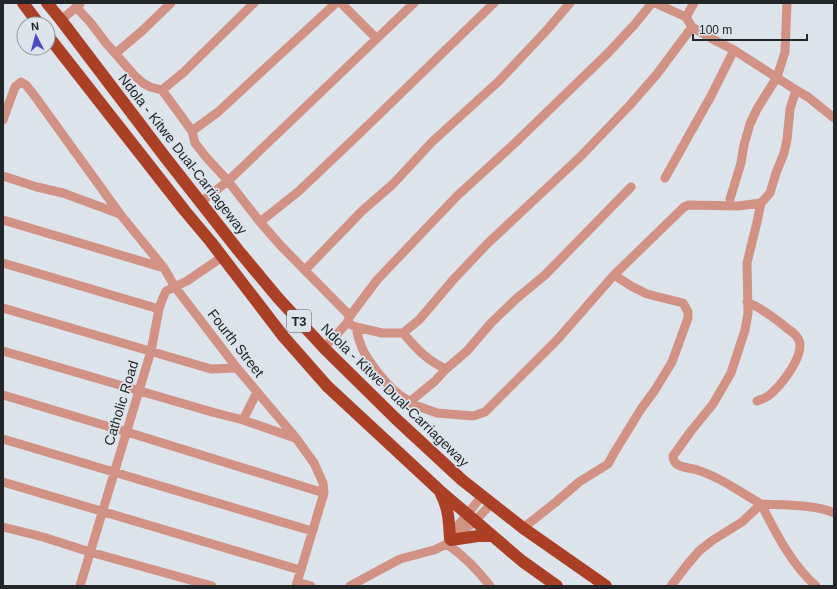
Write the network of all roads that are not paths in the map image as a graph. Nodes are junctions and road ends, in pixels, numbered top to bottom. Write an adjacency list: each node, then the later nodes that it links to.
1 (23, 3): 14 (highway)
2 (47, 3): 16 (highway, Ndola - Kitwe Dual-Carriageway / T3)
3 (171, 3): 21 (street)
4 (254, 3): 23 (street)
5 (336, 3): 27 (street)
6 (341, 3): 18 (street)
7 (414, 3): 18 (street)
8 (494, 3): 37 (street)
9 (570, 3): 41 (street)
10 (654, 3): 15 (street); 47 (street)
11 (694, 3): 15 (street)
12 (787, 3): 22 (street)
13 (79, 5): 16 (street); 21 (street)
14 (33, 16)
15 (686, 17): 17 (street)
16 (61, 20): 33 (highway, Ndola - Kitwe Dual-Carriageway / T3)
17 (692, 27): 20 (street); 49 (street)
18 (376, 38): 30 (street)
19 (56, 46): 38 (highway, T3)
20 (734, 50): 22 (street); 29 (street)
21 (116, 53): 23 (street)
22 (777, 77): 24 (street); 32 (street)
23 (162, 90): 27 (street)
24 (796, 90): 25 (street); 34 (street)
25 (834, 118)
26 (3, 120): 35 (street, Fourth Street)
27 (192, 132): 30 (street)
28 (3, 176): 35 (street)
29 (665, 178)
30 (228, 181): 33 (street); 37 (street)
31 (631, 187): 54 (street)
32 (730, 199)
33 (201, 202): 50 (highway, Ndola - Kitwe Dual-Carriageway / T3)
34 (761, 204): 42 (street); 44 (street)
35 (120, 214): 40 (street, Fourth Street)
36 (3, 220): 40 (street)
37 (260, 222): 41 (street)
38 (222, 258): 43 (street, Catholic Road); 66 (highway, T3)
39 (3, 263): 46 (street)
40 (164, 268): 43 (street, Fourth Street)
41 (305, 270): 47 (street)
42 (614, 275): 59 (street); 75 (street)
43 (175, 287): 46 (street, Catholic Road); 53 (street, Fourth Street)
44 (747, 302): 58 (street); 69 (street)
45 (3, 308): 52 (street)
46 (159, 309): 52 (street, Catholic Road)
47 (348, 319): 48 (street); 50 (street)
48 (356, 328): 49 (street); 59 (street)
49 (403, 332): 54 (street)
50 (324, 348): 68 (highway, Ndola - Kitwe Dual-Carriageway / T3)
51 (3, 351): 55 (street)
52 (151, 351): 53 (street); 55 (street, Catholic Road)
53 (237, 368): 56 (street, Fourth Street)
54 (446, 369): 59 (street)
55 (139, 391): 60 (street); 61 (street, Catholic Road)
56 (257, 392): 60 (street); 62 (street, Fourth Street)
57 (3, 396): 61 (street)
58 (757, 401)
59 (411, 402)
60 (243, 420): 62 (street)
61 (127, 432): 64 (street, Catholic Road); 67 (street)
62 (296, 438): 67 (street, Fourth Street)
63 (3, 439): 64 (street)
64 (114, 472): 71 (street, Catholic Road); 76 (street)
65 (3, 482): 71 (street)
66 (439, 490): 73 (highway, T3); 78 (highway)
67 (324, 493): 76 (street)
68 (486, 500): 73 (street); 75 (highway, Ndola - Kitwe Dual-Carriageway / T3)
69 (761, 504): 70 (street); 89 (street); 90 (street)
70 (829, 508): 72 (street)
71 (102, 511): 79 (street, Catholic Road); 80 (street)
72 (834, 513)
73 (471, 517): 77 (highway, T3); 78 (street)
74 (3, 527): 79 (street)
75 (523, 528): 88 (highway, Ndola - Kitwe Dual-Carriageway / T3)
76 (312, 531): 80 (street)
77 (493, 536): 78 (highway); 87 (highway, T3)
78 (449, 542): 85 (street); 86 (street)
79 (90, 552): 82 (street, Catholic Road); 83 (street)
80 (300, 570): 81 (street)
81 (296, 584): 84 (street)
82 (80, 586)
83 (212, 586)
84 (311, 586)
85 (350, 586)
86 (490, 586)
87 (557, 586)
88 (606, 586)
89 (671, 586)
90 (816, 586)

